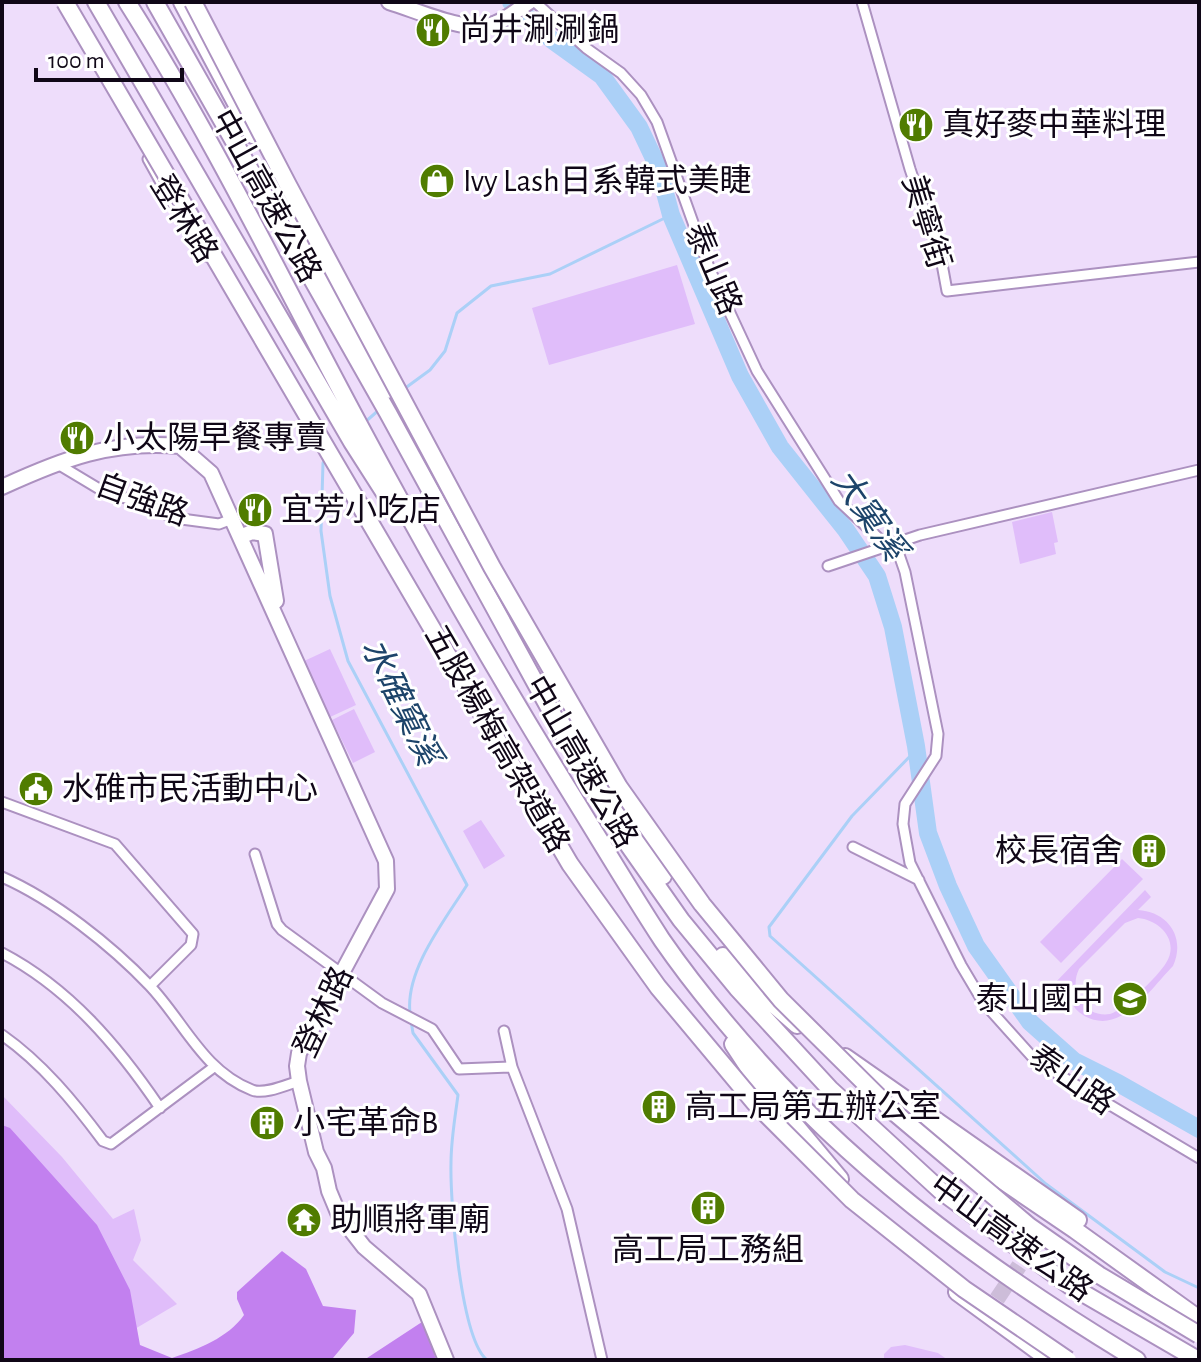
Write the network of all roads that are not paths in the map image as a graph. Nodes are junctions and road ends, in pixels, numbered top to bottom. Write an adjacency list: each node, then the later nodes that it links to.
1 (63, 2): 14 (street, 登林路); 52 (highway, 五股楊梅高架道路, bridge)
2 (96, 2): 13 (highway)
3 (127, 2): 13 (highway, 中山高速公路)
4 (155, 2): 11 (highway, 中山高速公路)
5 (182, 2): 11 (highway)
6 (193, 2): 48 (highway, bridge)
7 (389, 2): 8 (street)
8 (532, 2): 20 (street, 泰山路)
9 (862, 2): 10 (street, 美寧街)
10 (1199, 262)
11 (382, 393): 12 (highway, 中山高速公路)
12 (392, 410): 24 (highway, 中山高速公路); 29 (highway)
13 (348, 418): 30 (highway, 中山高速公路)
14 (313, 432)
15 (56, 463): 17 (street, 自強路); 18 (street, 自強路); 18 (street, 自強路)
16 (1199, 470): 20 (street)
17 (2, 487)
18 (232, 519): 19 (street, 自強路)
19 (240, 537): 22 (street, 登林路); 22 (street, 登林路)
20 (890, 544): 21 (street); 28 (street, 泰山路)
21 (828, 566)
22 (289, 648): 32 (street, 登林路)
23 (2, 802): 33 (street)
24 (629, 846): 29 (highway); 54 (highway, 中山高速公路)
25 (853, 847): 28 (street)
26 (255, 854): 32 (street)
27 (2, 877): 33 (street)
28 (919, 880): 41 (street, 泰山路)
29 (698, 927): 34 (highway)
30 (665, 943): 46 (highway); 53 (highway, 中山高速公路)
31 (2, 953): 40 (street)
32 (340, 973): 38 (street); 39 (street, 登林路)
33 (150, 986): 37 (street)
34 (789, 1018): 42 (highway); 45 (highway)
35 (504, 1031): 38 (street)
36 (2, 1035): 40 (street)
37 (214, 1067): 39 (street); 40 (street)
38 (512, 1067): 50 (street)
39 (299, 1081): 49 (street, 登林路)
40 (160, 1108)
41 (1199, 1158)
42 (1052, 1215): 43 (highway); 47 (highway)
43 (1037, 1239)
44 (997, 1299): 46 (highway)
45 (1199, 1309)
46 (986, 1316): 51 (highway)
47 (1199, 1319)
48 (1199, 1335)
49 (446, 1360)
50 (602, 1360)
51 (1050, 1360)
52 (1068, 1360)
53 (1137, 1360)
54 (1198, 1360)

